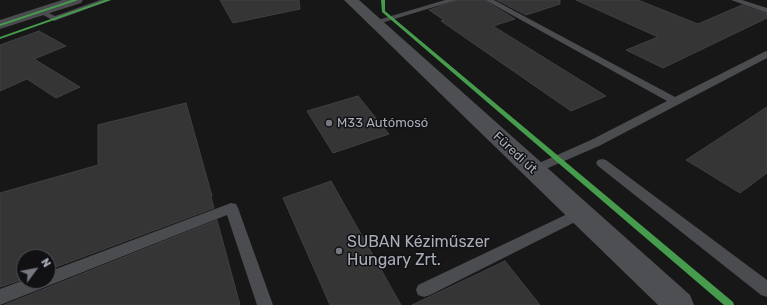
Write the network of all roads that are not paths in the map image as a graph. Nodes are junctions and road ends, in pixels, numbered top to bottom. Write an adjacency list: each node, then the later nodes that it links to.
1 (76, 0): 8 (street)
2 (107, 0): 8 (lane)
3 (351, 0): 9 (main road, Füredi út)
4 (453, 0): 9 (lane)
5 (488, 0): 12 (lane)
6 (736, 0): 7 (lane)
7 (767, 11)
8 (42, 12): 10 (street)
9 (375, 22): 14 (main road, Füredi út)
10 (0, 26)
11 (767, 54): 12 (lane)
12 (676, 102): 14 (lane)
13 (602, 163): 19 (lane)
14 (534, 170): 15 (main road, Füredi út)
15 (580, 213): 18 (lane); 22 (main road, Füredi út)
16 (56, 276): 21 (lane)
17 (21, 289): 20 (lane)
18 (424, 290)
19 (767, 290)
20 (0, 297)
21 (265, 305)
22 (679, 305)

